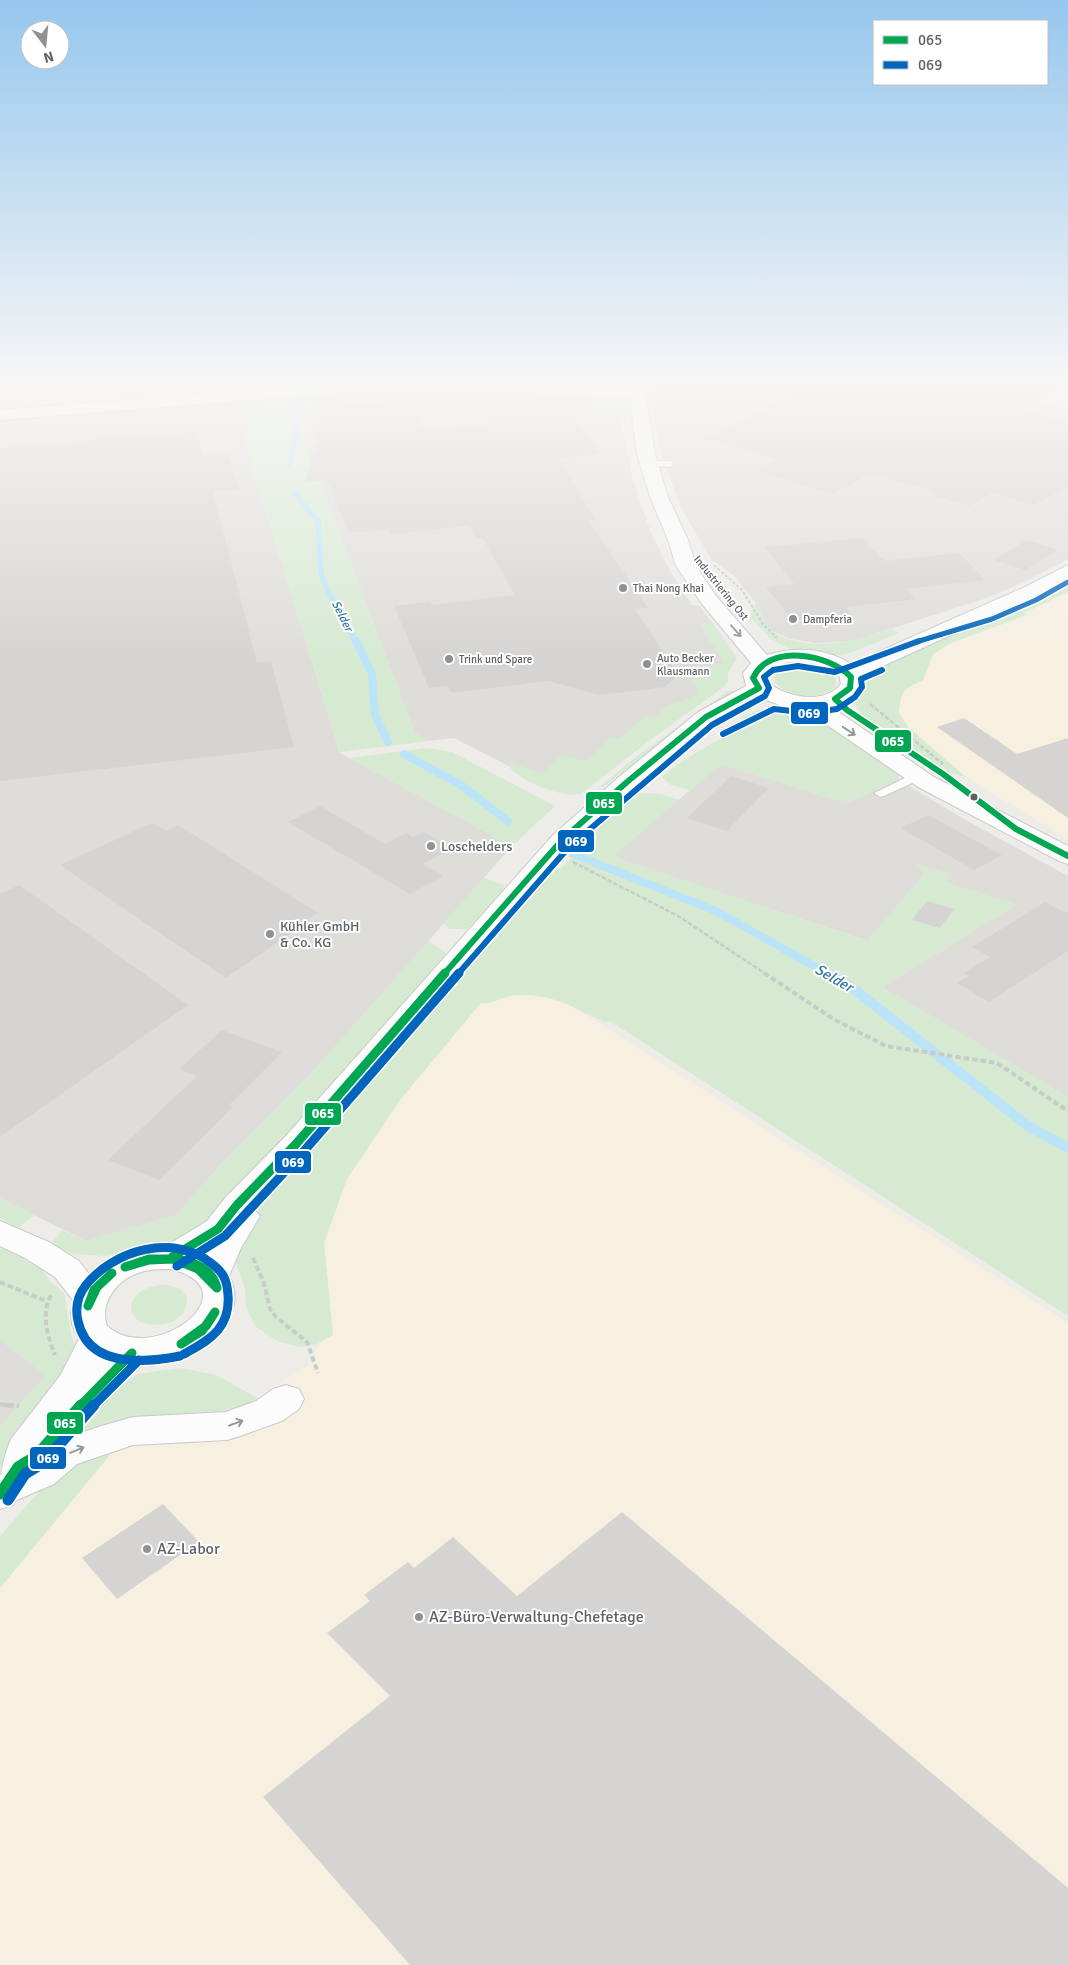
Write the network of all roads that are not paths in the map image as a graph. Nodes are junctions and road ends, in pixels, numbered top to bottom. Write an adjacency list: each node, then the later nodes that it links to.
1 (660, 477): 2 (street, Industriering Ost)
2 (678, 540): 4 (street, Industriering Ost); 5 (street, Industriering Ost, one-way to 5)
3 (1068, 571): 6 (street)
4 (782, 648): 5 (street); 6 (street)
5 (762, 664): 7 (street)
6 (841, 667): 8 (street)
7 (769, 693): 9 (street); 14 (street)
8 (835, 699): 9 (street); 12 (street)
9 (810, 703): 10 (street, one-way to 10)
10 (917, 776): 11 (lane); 12 (street)
11 (880, 793)
12 (1016, 829): 13 (street)
13 (1068, 856)
14 (296, 1144): 16 (street); 19 (street)
15 (0, 1232): 17 (street)
16 (172, 1257): 18 (street); 19 (street)
17 (67, 1269): 18 (street); 20 (street)
18 (117, 1269): 20 (street)
19 (212, 1277): 22 (street)
20 (90, 1298): 21 (street)
21 (97, 1338): 22 (street); 24 (street)
22 (132, 1353): 24 (street)
23 (286, 1399): 24 (street, one-way to 23)
24 (7, 1483)

